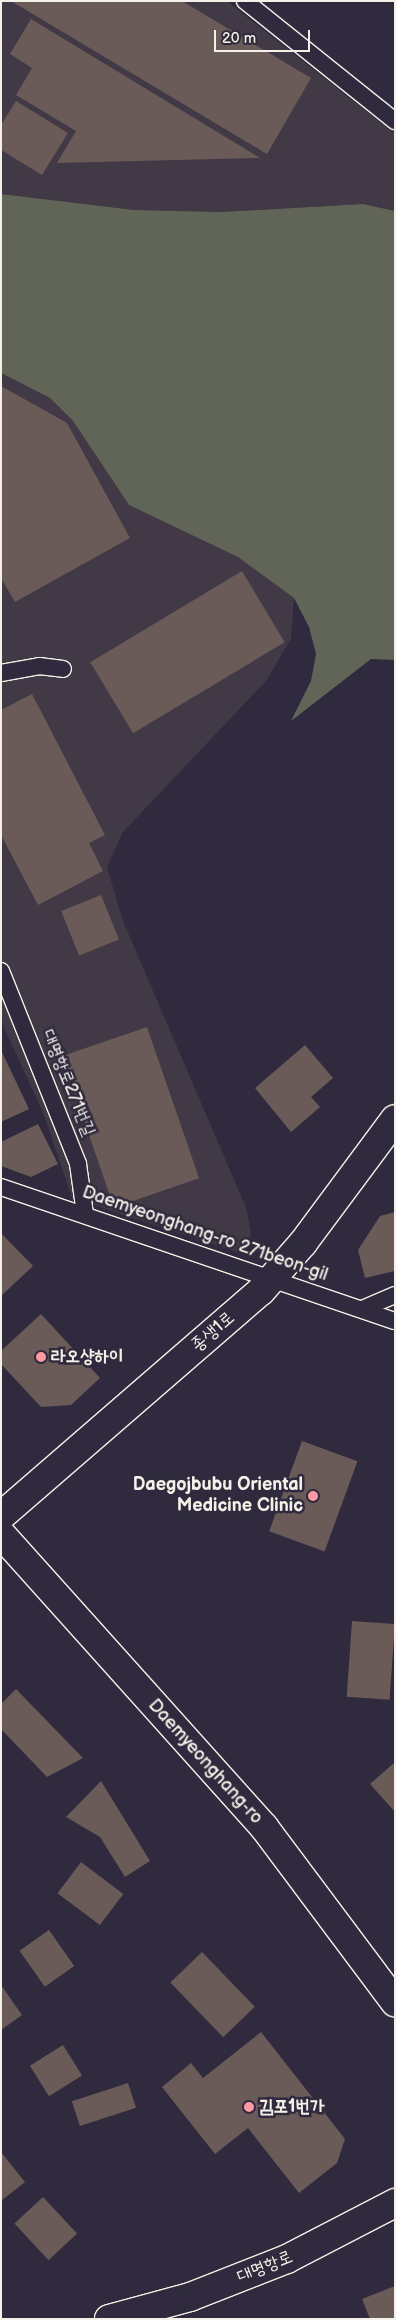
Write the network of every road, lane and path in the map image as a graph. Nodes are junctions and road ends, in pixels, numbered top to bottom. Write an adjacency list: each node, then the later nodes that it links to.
1 (245, 1): 2 (lane)
2 (395, 121)
3 (63, 669): 4 (lane)
4 (1, 673)
5 (1, 971): 8 (lane, 대명항로271번길)
6 (395, 1119): 9 (street, 종생1로)
7 (1, 1187): 8 (lane, Daemyeonghang-ro 271beon-gil)
8 (85, 1214): 9 (lane, Daemyeonghang-ro 271beon-gil)
9 (273, 1278): 11 (lane, Daemyeonghang-ro 271beon-gil); 13 (street, 종생1로)
10 (395, 1295): 11 (lane)
11 (362, 1310): 12 (lane, Daemyeonghang-ro 271beon-gil)
12 (395, 1321)
13 (1, 1516)
14 (1, 1534): 15 (street, Daemyeonghang-ro)
15 (395, 2002)
16 (395, 2202): 17 (street, 대명항로)
17 (118, 2315)

